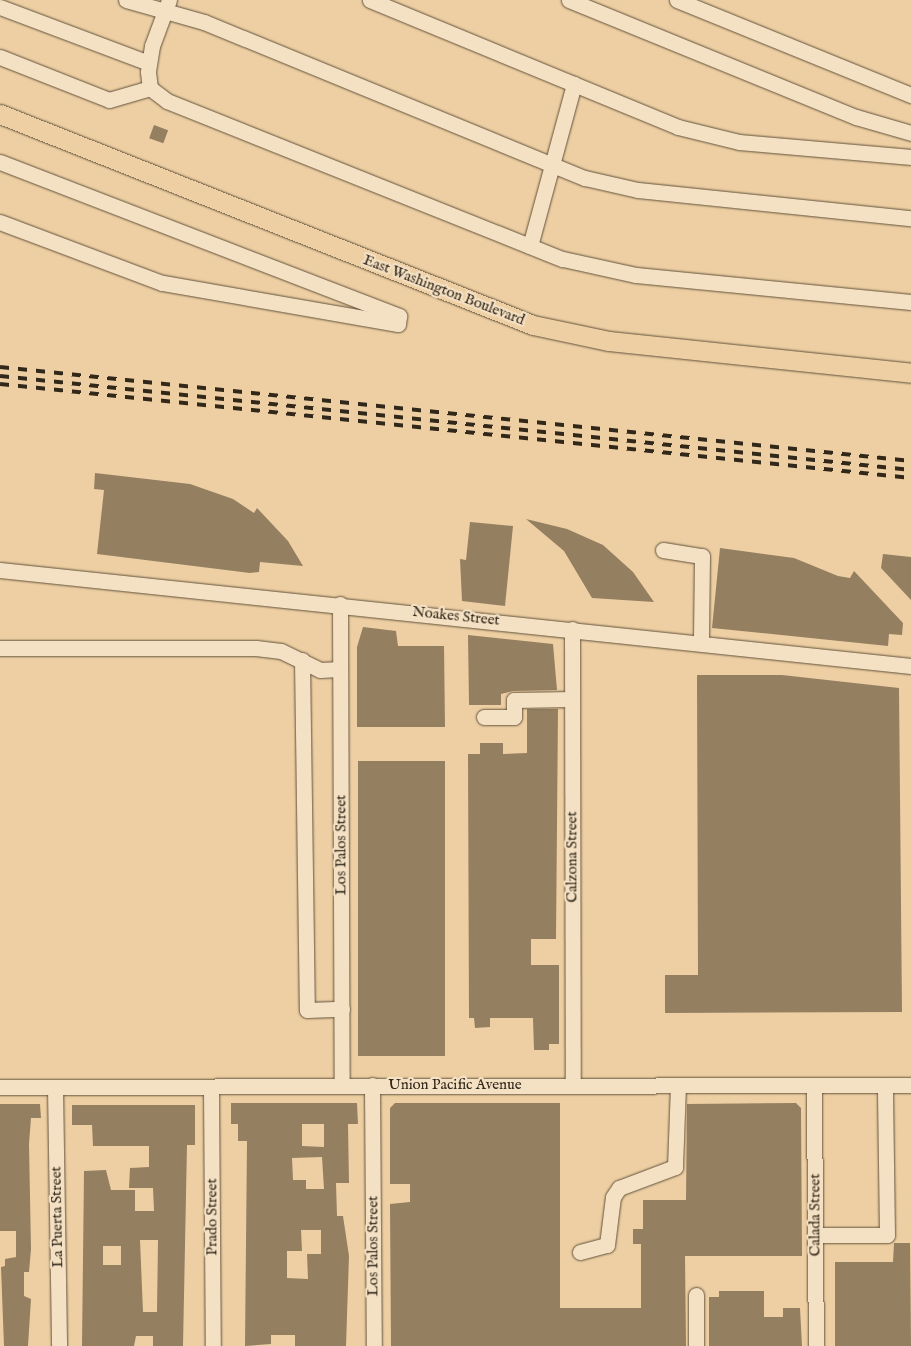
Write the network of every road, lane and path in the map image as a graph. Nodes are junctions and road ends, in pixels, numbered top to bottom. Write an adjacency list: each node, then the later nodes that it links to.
1 (126, 0): 5 (street)
2 (370, 0): 9 (street)
3 (569, 0): 13 (street)
4 (676, 0): 11 (street)
5 (167, 6): 8 (street); 16 (street)
6 (0, 7): 8 (street)
7 (0, 57): 10 (street)
8 (149, 63): 10 (street)
9 (574, 84): 14 (street); 16 (street)
10 (150, 88): 19 (street)
11 (911, 95)
12 (0, 114): 21 (main road, East Washington Boulevard)
13 (911, 133)
14 (911, 158)
15 (0, 162): 18 (street)
16 (553, 165): 17 (street); 19 (street)
17 (911, 218)
18 (0, 222)
19 (530, 246): 20 (street)
20 (911, 302)
21 (911, 373)
22 (663, 550): 26 (street)
23 (0, 570): 24 (street, Noakes Street)
24 (340, 604): 25 (street, Noakes Street); 30 (street, Los Palos Street)
25 (572, 629): 26 (street, Noakes Street); 31 (street, Calzona Street)
26 (701, 642): 29 (street, Noakes Street)
27 (0, 648): 28 (street)
28 (302, 660): 30 (street); 33 (street)
29 (911, 666)
30 (340, 669): 33 (street, Los Palos Street)
31 (572, 699): 32 (street); 34 (street, Calzona Street)
32 (484, 717)
33 (342, 1009): 39 (street, Los Palos Street)
34 (573, 1085): 35 (street, Union Pacific Avenue); 40 (street, Union Pacific Avenue)
35 (678, 1085): 36 (street, Union Pacific Avenue); 45 (street)
36 (814, 1085): 37 (street, Union Pacific Avenue); 44 (street, Calada Street)
37 (885, 1085): 38 (street, Union Pacific Avenue); 44 (street)
38 (911, 1085)
39 (342, 1086): 40 (street, Union Pacific Avenue); 42 (street, Union Pacific Avenue)
40 (372, 1086): 49 (street, Los Palos Street)
41 (54, 1087): 42 (street, Union Pacific Avenue); 43 (street, Union Pacific Avenue); 47 (street, La Puerta Street)
42 (211, 1087): 48 (street, Prado Street)
43 (0, 1088)
44 (815, 1235): 51 (street, Calada Street)
45 (580, 1252)
46 (696, 1295): 50 (street)
47 (59, 1346)
48 (213, 1346)
49 (374, 1346)
50 (696, 1346)
51 (816, 1346)

